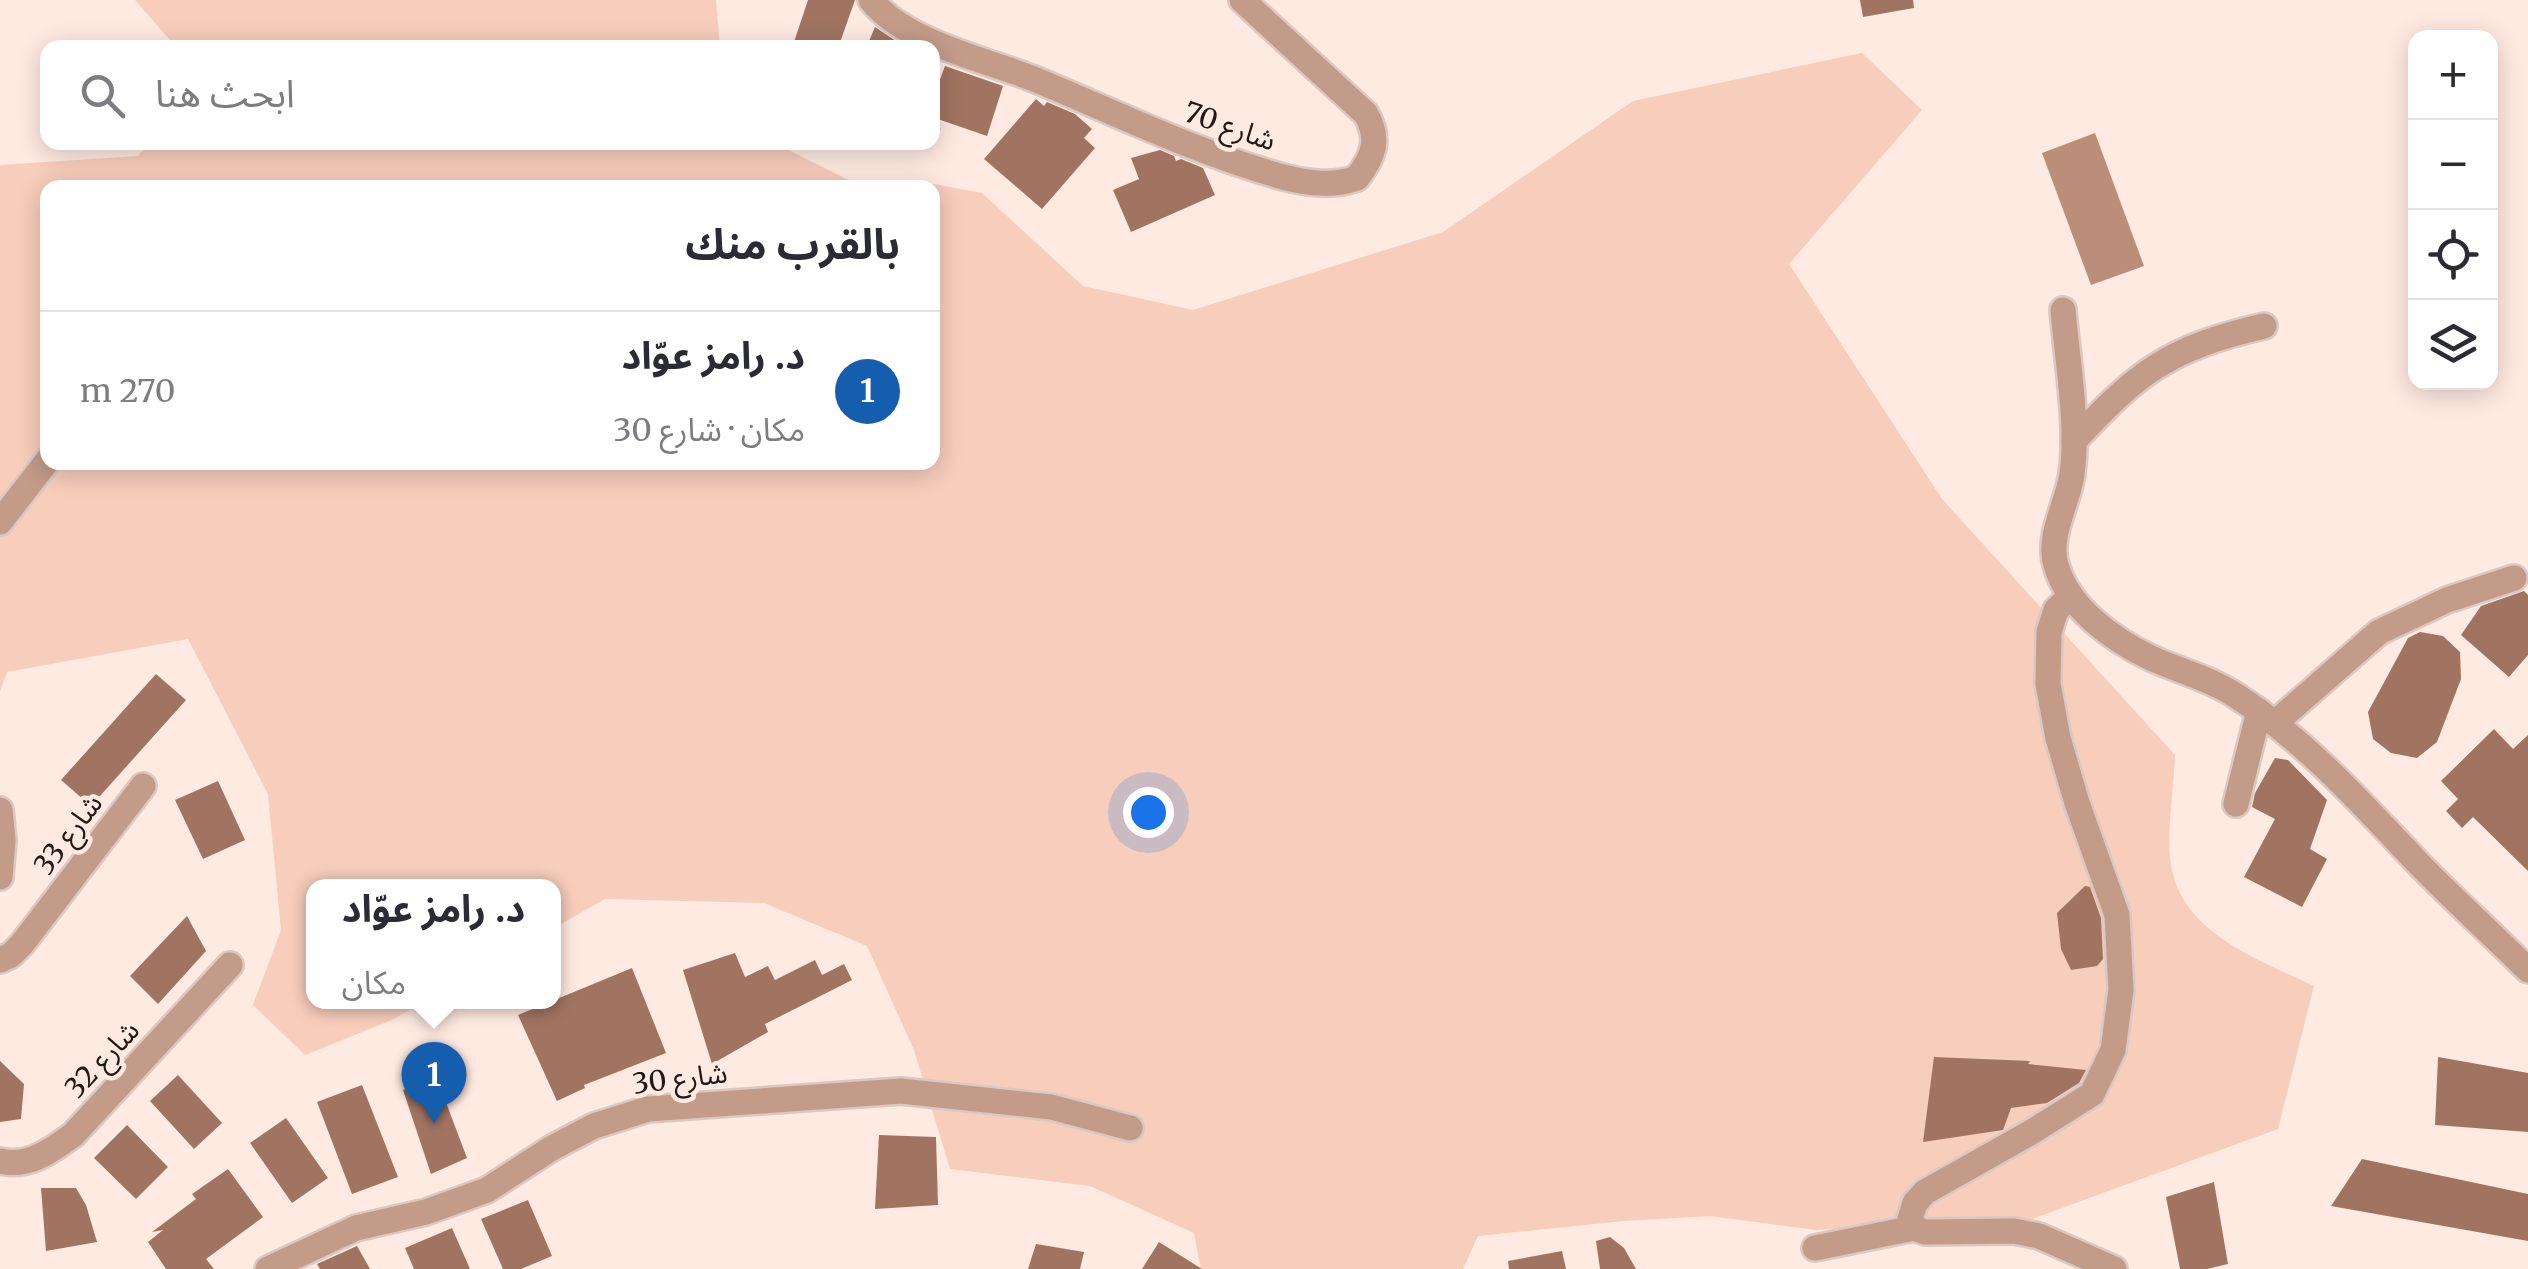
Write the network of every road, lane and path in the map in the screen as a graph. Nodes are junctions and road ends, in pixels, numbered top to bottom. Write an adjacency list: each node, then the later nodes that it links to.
1 (871, 0): 3 (street, شارع 70)
2 (1242, 0): 4 (street, شارع 70)
3 (932, 40)
4 (940, 44)
5 (2063, 310): 7 (street)
6 (2264, 326): 7 (street)
7 (2074, 442): 11 (street)
8 (40, 470): 9 (street)
9 (0, 522)
10 (2514, 578): 12 (street)
11 (2070, 596): 12 (street); 22 (street)
12 (2267, 717): 14 (street); 19 (street)
13 (143, 786): 17 (street, شارع 33)
14 (2236, 804)
15 (0, 810): 16 (street)
16 (0, 877)
17 (0, 960)
18 (230, 965): 21 (street, شارع 32)
19 (2528, 970)
20 (1130, 1128): 24 (street, شارع 30)
21 (0, 1161)
22 (1914, 1228): 23 (street); 25 (street)
23 (1815, 1248)
24 (268, 1269)
25 (2114, 1269)

